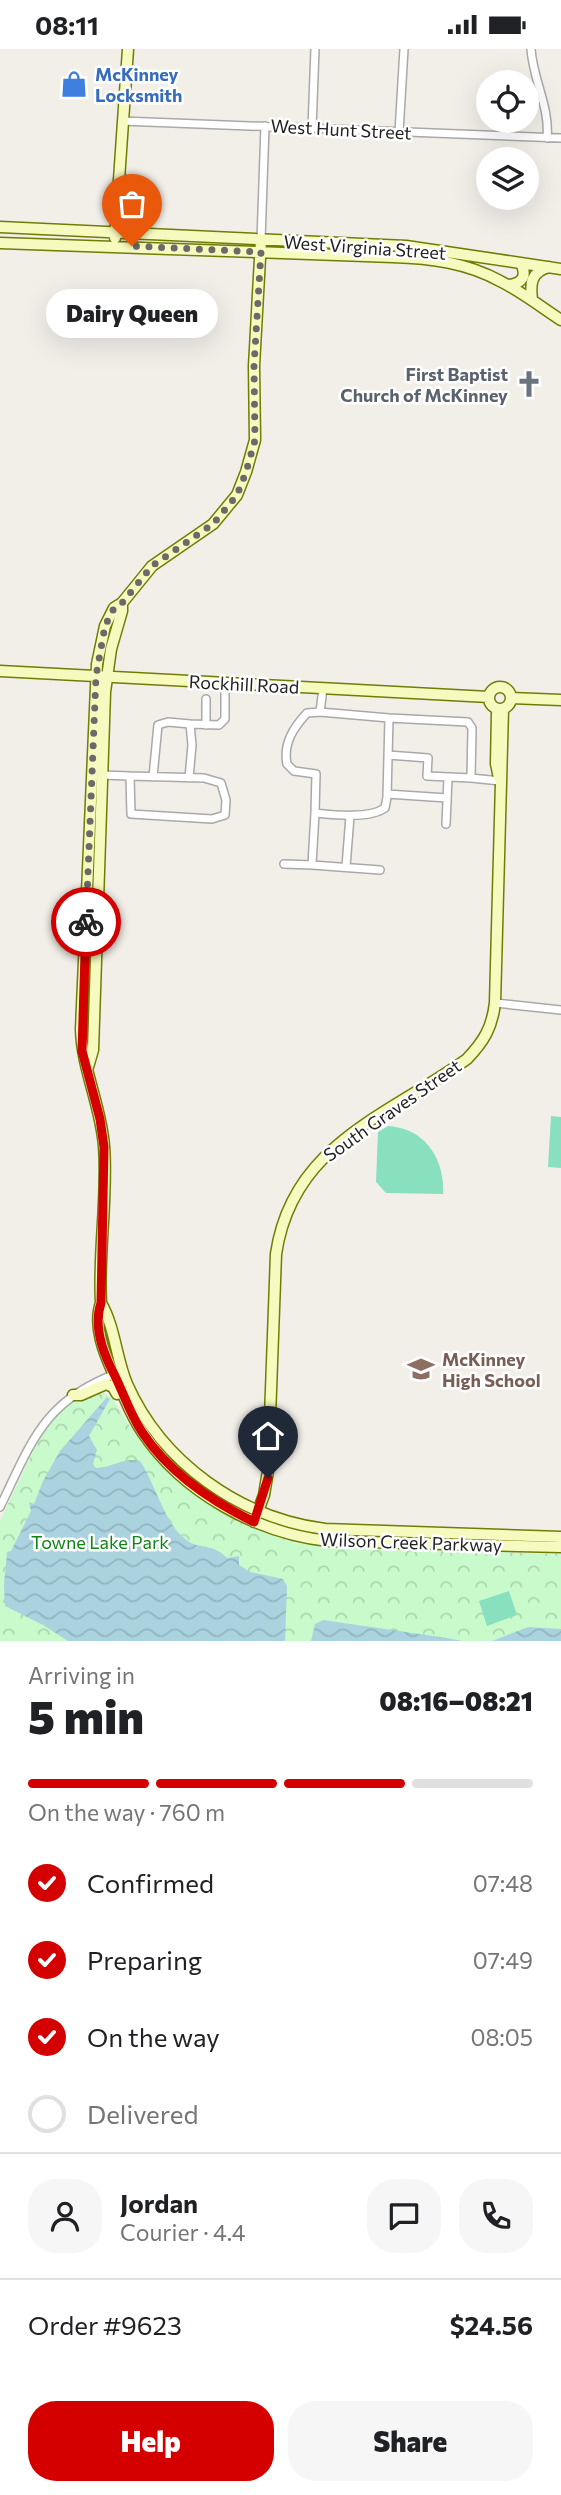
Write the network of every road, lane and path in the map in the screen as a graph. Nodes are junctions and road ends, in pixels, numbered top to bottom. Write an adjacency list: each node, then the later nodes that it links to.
1 (128, 49): 5 (main road)
2 (316, 49): 7 (street)
3 (404, 49): 8 (street)
4 (531, 49): 9 (street)
5 (122, 121): 6 (street, West Hunt Street); 12 (main road)
6 (265, 126): 7 (street, West Hunt Street); 13 (street)
7 (312, 128): 8 (street, West Hunt Street)
8 (399, 132): 9 (street, West Hunt Street)
9 (547, 138): 10 (street, West Hunt Street)
10 (561, 138)
11 (0, 227): 12 (main road, West Virginia Street)
12 (115, 233): 13 (main road, West Virginia Street); 15 (main road)
13 (261, 240): 16 (main road, West Virginia Street); 17 (main road)
14 (0, 243): 15 (main road)
15 (114, 245): 17 (main road)
16 (393, 251): 17 (main road); 18 (main road, West Virginia Street); 21 (main road)
17 (261, 252): 25 (main road, Wilson Creek Parkway)
18 (521, 263): 19 (main road, West Virginia Street); 21 (main road)
19 (549, 267): 20 (main road, West Virginia Street); 22 (main road)
20 (561, 269)
21 (509, 285): 22 (main road)
22 (532, 300): 23 (main road)
23 (561, 320)
24 (0, 671): 25 (main road, Rockhill Road)
25 (101, 676): 26 (main road, Rockhill Road); 38 (main road, Wilson Creek Parkway); 56 (main road, Wilson Creek Parkway)
26 (225, 683): 27 (main road, Rockhill Road); 36 (street)
27 (323, 688): 28 (main road, Rockhill Road); 33 (street)
28 (489, 697): 29 (main road); 32 (main road)
29 (511, 698): 31 (main road); 32 (main road)
30 (206, 699): 36 (street)
31 (561, 700)
32 (500, 709): 44 (main road, South Graves Street)
33 (320, 712): 34 (street); 47 (street)
34 (389, 718): 37 (street); 43 (street)
35 (190, 724): 36 (street); 40 (street); 41 (street)
36 (206, 725)
37 (388, 755): 42 (street); 45 (street)
38 (101, 775): 39 (street); 56 (main road, Wilson Creek Parkway)
39 (130, 776): 40 (street); 41 (street)
40 (153, 777): 41 (street)
41 (189, 778)
42 (448, 778): 43 (street); 46 (street)
43 (471, 778): 44 (street)
44 (500, 780): 54 (main road, South Graves Street)
45 (387, 794): 46 (street); 48 (street)
46 (447, 799): 49 (street)
47 (315, 813): 48 (street); 51 (street)
48 (350, 816): 52 (street)
49 (446, 824)
50 (284, 864): 51 (street)
51 (312, 865): 52 (street)
52 (345, 867): 53 (street)
53 (380, 870)
54 (495, 1003): 55 (street); 61 (main road, South Graves Street)
55 (561, 1010)
56 (88, 1068): 57 (main road, Wilson Creek Parkway)
57 (118, 1373): 58 (street); 59 (main road, Wilson Creek Parkway); 61 (main road, Wilson Creek Parkway)
58 (73, 1395): 59 (main road); 60 (street)
59 (153, 1446): 61 (main road, Wilson Creek Parkway)
60 (0, 1505)
61 (256, 1517): 62 (main road, Wilson Creek Parkway); 64 (main road, Wilson Creek Parkway)
62 (375, 1531): 63 (main road, Wilson Creek Parkway); 64 (main road)
63 (561, 1537)
64 (316, 1539): 65 (main road, Wilson Creek Parkway)
65 (561, 1547)

